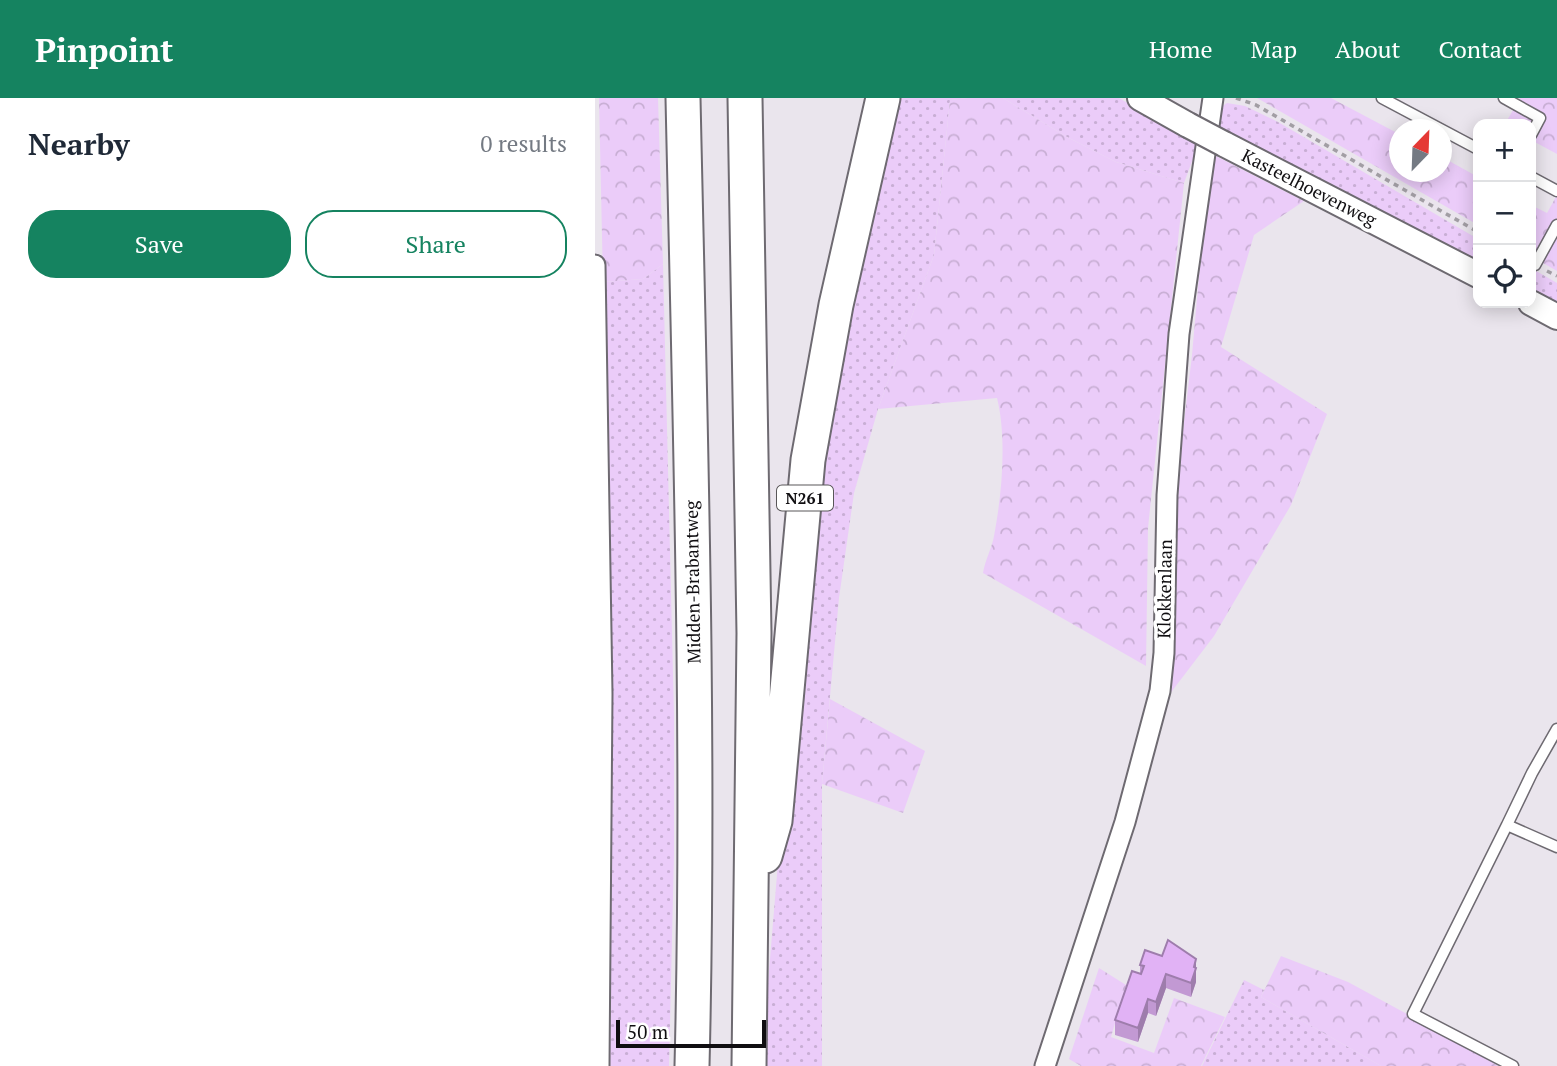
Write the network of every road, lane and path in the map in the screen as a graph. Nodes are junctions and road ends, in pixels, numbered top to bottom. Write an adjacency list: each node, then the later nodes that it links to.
1 (683, 98): 26 (highway, Midden-Brabantweg)
2 (745, 98): 23 (highway, N261)
3 (883, 98): 23 (highway, N261)
4 (1140, 98): 17 (street, Kasteelhoevenweg, bridge)
5 (1213, 98): 24 (street, Klokkenlaan)
6 (1236, 98): 14 (path)
7 (1382, 98): 10 (lane)
8 (1504, 98): 9 (lane)
9 (1536, 126)
10 (1473, 146)
11 (1536, 180): 12 (lane)
12 (1557, 191)
13 (1557, 225): 15 (lane)
14 (1473, 229)
15 (1536, 263)
16 (595, 265): 25 (street)
17 (1473, 272)
18 (1536, 306): 19 (street)
19 (1557, 317)
20 (1557, 729): 21 (lane)
21 (1507, 825): 22 (lane); 28 (lane)
22 (1557, 847)
23 (752, 902): 27 (highway, N261)
24 (1051, 1064)
25 (599, 1066)
26 (692, 1066)
27 (749, 1066)
28 (1513, 1066)

